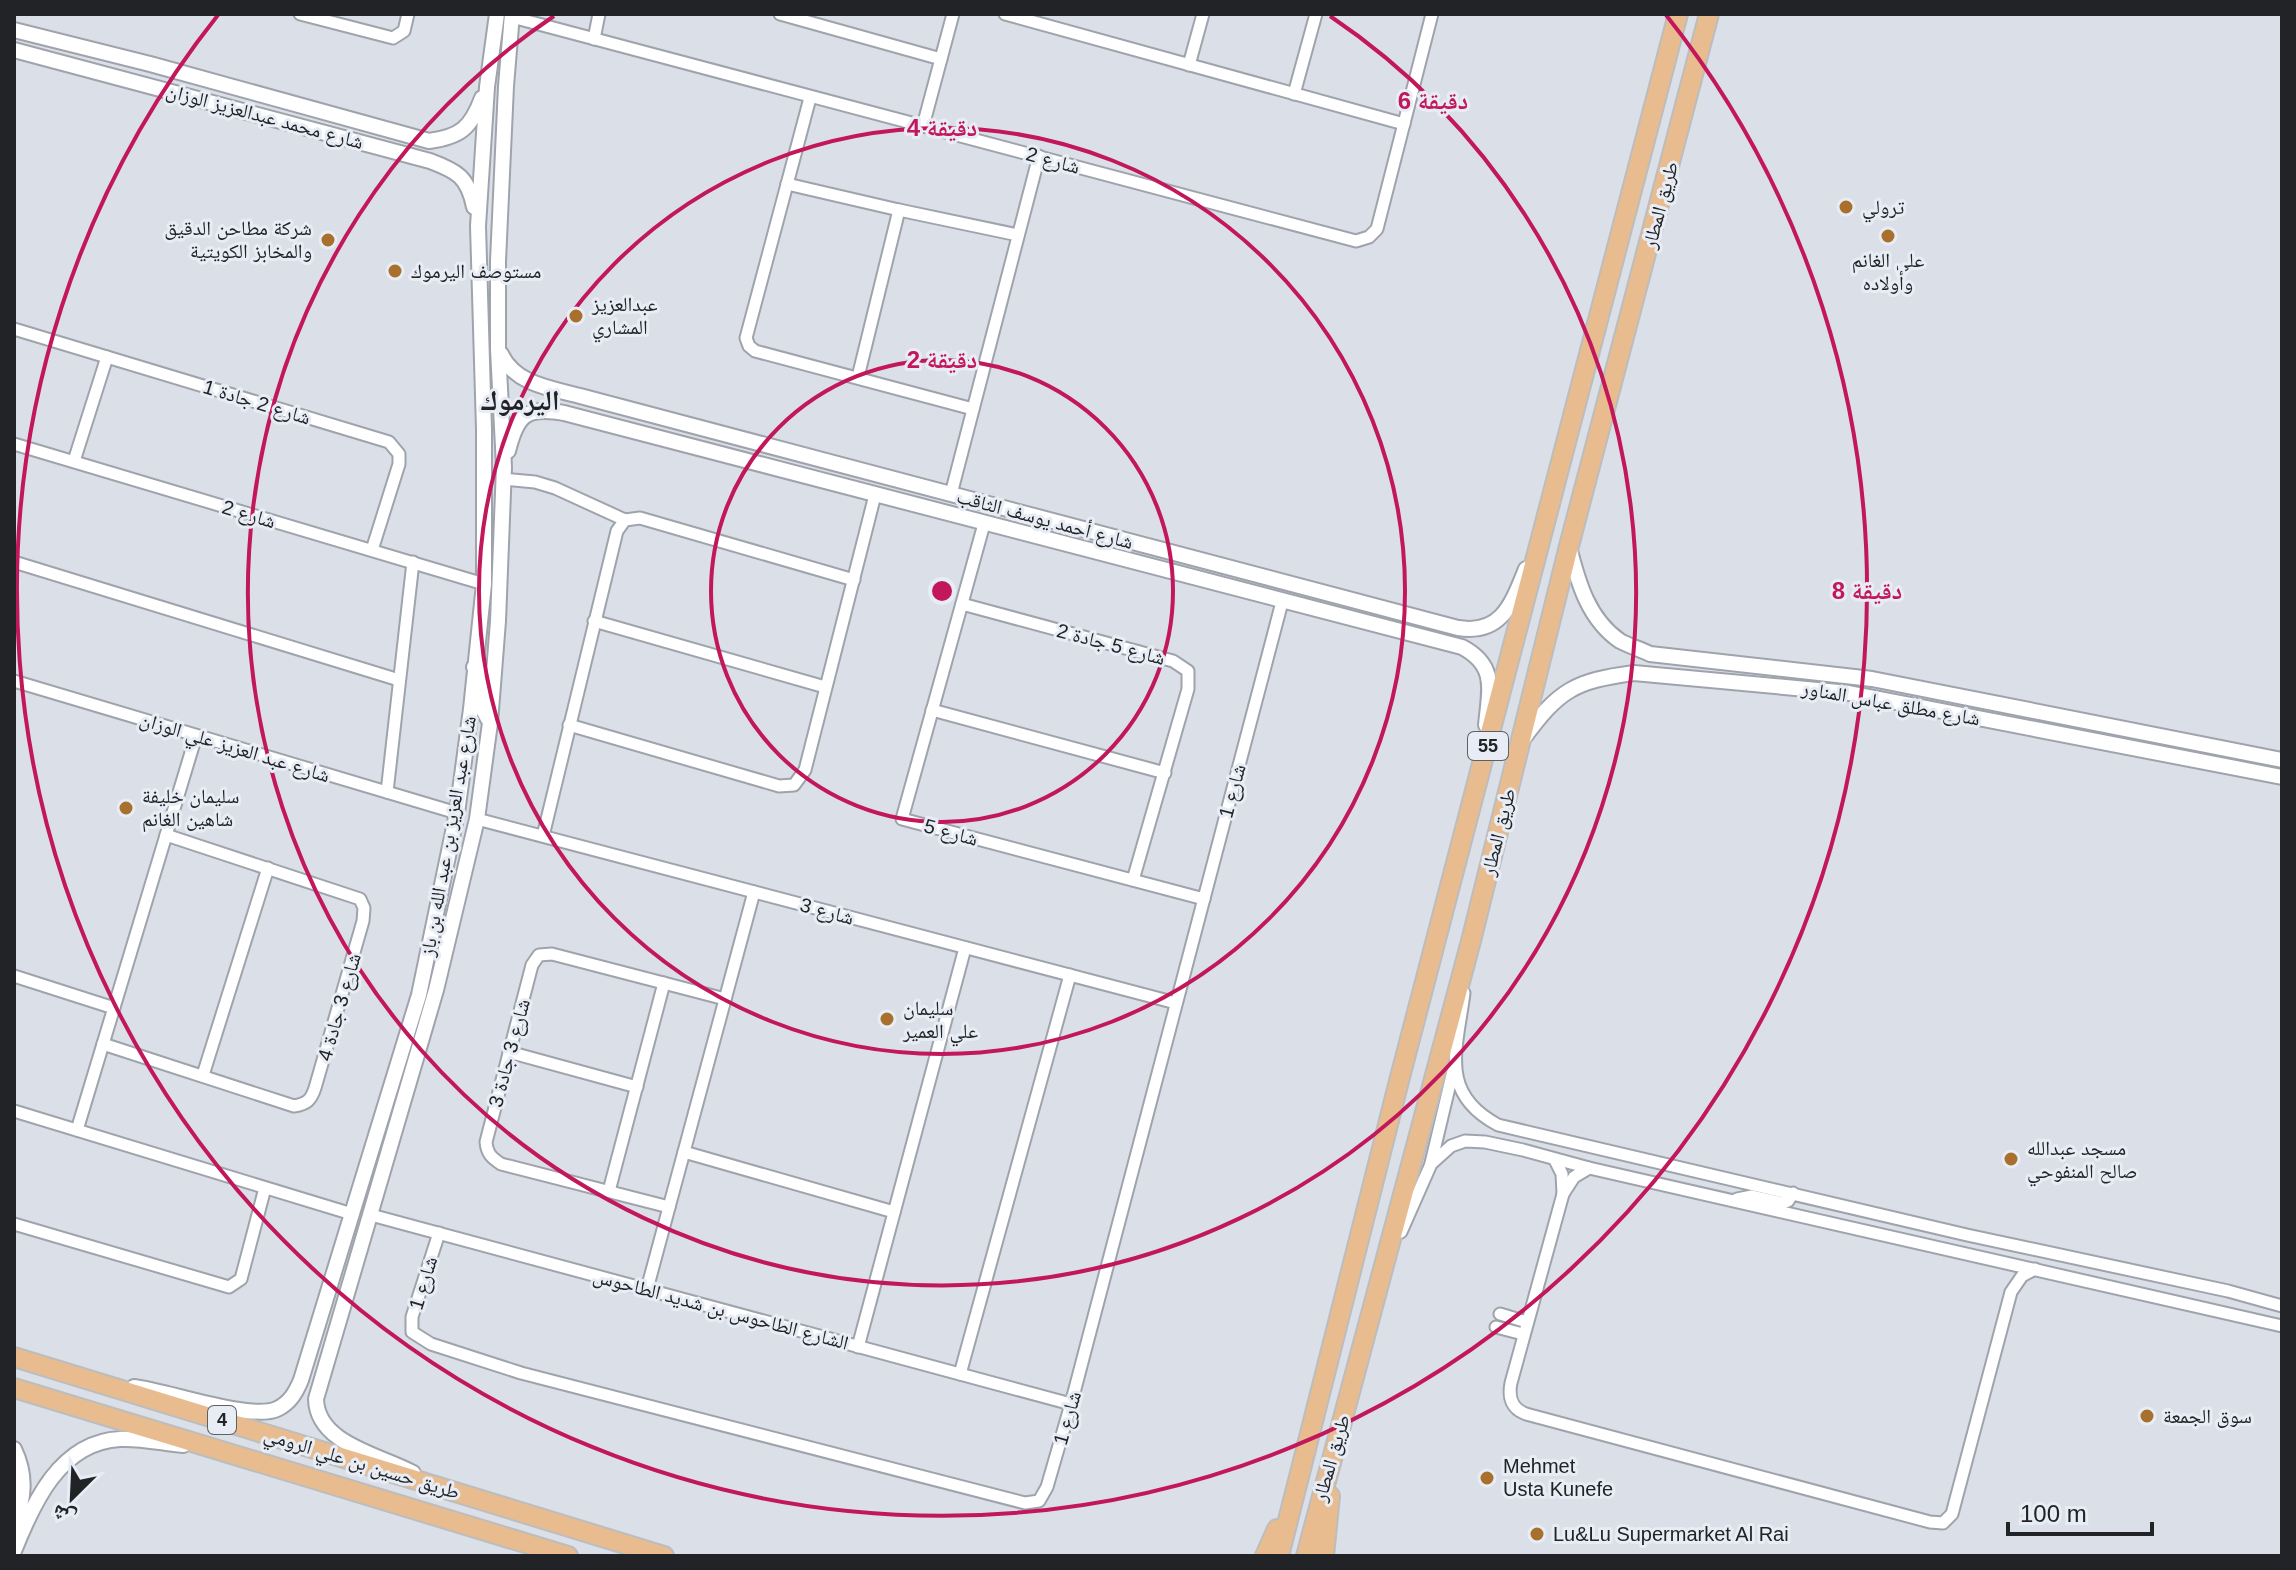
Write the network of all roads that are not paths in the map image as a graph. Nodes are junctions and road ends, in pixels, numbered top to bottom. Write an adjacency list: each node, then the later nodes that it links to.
1 (300, 14): 2 (street)
2 (408, 14)
3 (599, 14): 16 (street)
4 (780, 14): 14 (street)
5 (838, 14): 14 (street)
6 (953, 14): 18 (street)
7 (1005, 14): 19 (street)
8 (1203, 14): 19 (street)
9 (1316, 14): 25 (street)
10 (1432, 14): 27 (street, شارع 2)
11 (1678, 14): 49 (highway, طريق المطار / 55)
12 (1709, 14): 53 (highway, طريق المطار / 55)
13 (507, 15): 16 (street, شارع 2); 23 (street, شارع عبد العزيز بن عبد الله بن باز); 37 (street, شارع عبد العزيز بن عبد الله بن باز)
14 (834, 28): 18 (street)
15 (14, 30): 20 (street, شارع محمد عبدالعزيز الوزان)
16 (594, 39): 26 (street, شارع 2)
17 (14, 50): 21 (street, شارع محمد عبدالعزيز الوزان)
18 (941, 59): 28 (street)
19 (1189, 65): 25 (street)
20 (165, 68): 21 (street); 22 (street, شارع محمد عبدالعزيز الوزان)
21 (112, 75): 24 (street, شارع محمد عبدالعزيز الوزان)
22 (232, 87): 24 (street); 29 (street, شارع محمد عبدالعزيز الوزان)
23 (487, 87): 29 (street, شارع محمد عبدالعزيز الوزان); 34 (street, شارع عبد العزيز بن عبد الله بن باز)
24 (180, 93): 30 (street, شارع محمد عبدالعزيز الوزان)
25 (1294, 94): 27 (street)
26 (810, 98): 28 (street, شارع 2); 32 (street)
27 (1404, 124): 31 (street, شارع 2)
28 (923, 126): 31 (street, شارع 2)
29 (408, 137): 30 (street)
30 (404, 152): 34 (street, شارع محمد عبدالعزيز الوزان)
31 (1039, 156): 35 (street)
32 (787, 184): 33 (street); 39 (street)
33 (899, 210): 35 (street); 39 (street)
34 (478, 226): 58 (street, شارع عبد العزيز بن عبد الله بن باز)
35 (1018, 235): 41 (street)
36 (14, 329): 38 (street, شارع 2 جادة 1)
37 (498, 349): 40 (street, شارع أحمد يوسف الثاقب); 45 (street, شارع عبد العزيز بن عبد الله بن باز)
38 (107, 357): 44 (street); 54 (street, شارع 2 جادة 1)
39 (858, 377): 41 (street)
40 (610, 404): 42 (street); 46 (street, شارع أحمد يوسف الثاقب)
41 (973, 409): 46 (street)
42 (564, 413): 45 (street, شارع أحمد يوسف الثاقب); 47 (street, شارع أحمد يوسف الثاقب)
43 (14, 444): 44 (street, شارع 2)
44 (74, 461): 54 (street, شارع 2)
45 (503, 473): 48 (street); 65 (street, شارع عبد العزيز بن عبد الله بن باز)
46 (951, 494): 50 (street, شارع أحمد يوسف الثاقب)
47 (875, 495): 51 (street, شارع أحمد يوسف الثاقب); 57 (street)
48 (625, 520): 57 (street); 62 (street)
49 (1547, 521): 63 (street, شارع أحمد يوسف الثاقب); 78 (highway, طريق المطار / 55)
50 (1061, 523): 52 (street); 63 (street, شارع أحمد يوسف الثاقب)
51 (984, 524): 52 (street, شارع أحمد يوسف الثاقب); 61 (street, شارع 5)
52 (1012, 531): 59 (street, شارع أحمد يوسف الثاقب)
53 (1569, 546): 66 (street, شارع مطلق عباس المناور); 76 (highway, طريق المطار / 55)
54 (372, 550): 56 (street, شارع 2)
55 (14, 562): 68 (street)
56 (413, 562): 58 (street, شارع 2); 68 (street)
57 (854, 580): 71 (street)
58 (484, 584): 60 (street, شارع عبد العزيز بن عبد الله بن باز)
59 (1282, 602): 64 (street, شارع أحمد يوسف الثاقب); 89 (street, شارع 1)
60 (481, 604): 65 (street); 67 (street, شارع عبد العزيز بن عبد الله بن باز)
61 (962, 604): 72 (street, شارع 5); 79 (street, شارع 5 جادة 2)
62 (594, 621): 71 (street); 74 (street)
63 (1458, 628): 64 (street)
64 (1395, 631): 78 (street, شارع أحمد يوسف الثاقب)
65 (495, 658): 73 (street, شارع عبد العزيز بن عبد الله بن باز)
66 (1738, 664): 70 (street); 77 (street, شارع مطلق عباس المناور)
67 (474, 667): 73 (street); 82 (street, شارع عبد العزيز بن عبد الله بن باز)
68 (399, 680): 81 (street)
69 (14, 681): 75 (street, شارع عبد العزيز علي الوزان)
70 (1732, 682): 76 (street, شارع مطلق عباس المناور); 80 (street, شارع مطلق عباس المناور)
71 (825, 687): 74 (street)
72 (932, 710): 79 (street); 87 (street, شارع 5)
73 (490, 723): 83 (street, شارع عبد العزيز بن عبد الله بن باز)
74 (569, 725): 85 (street)
75 (196, 736): 81 (street, شارع عبد العزيز علي الوزان); 84 (street)
76 (1521, 742): 91 (highway, طريق المطار / 55)
77 (2282, 760)
78 (1483, 764): 146 (highway, طريق المطار / 55)
79 (1165, 773): 87 (street, شارع 5 جادة 2)
80 (2282, 777)
81 (387, 792): 82 (street, شارع عبد العزيز علي الوزان)
82 (457, 813): 90 (street, شارع عبد العزيز بن عبد الله بن باز)
83 (477, 819): 85 (street, شارع 3); 96 (street, شارع عبد العزيز بن عبد الله بن باز)
84 (166, 835): 86 (street, شارع 3 جادة 4); 100 (street)
85 (543, 836): 88 (street, شارع 3)
86 (268, 868): 105 (street); 105 (street, شارع 3 جادة 4)
87 (1133, 880): 89 (street, شارع 5)
88 (754, 892): 92 (street, شارع 3); 98 (street)
89 (1204, 899): 99 (street, شارع 1)
90 (434, 928): 96 (street); 97 (street, شارع عبد العزيز بن عبد الله بن باز)
91 (1471, 941): 104 (street); 127 (highway, طريق المطار / 55)
92 (965, 948): 93 (street, شارع 3); 121 (street)
93 (1070, 975): 99 (street, شارع 3); 139 (street)
94 (14, 976): 100 (street)
95 (664, 983): 98 (street, شارع 3 جادة 3); 103 (street, شارع 3 جادة 3); 106 (street)
96 (436, 990): 102 (street, شارع عبد العزيز بن عبد الله بن باز)
97 (419, 995): 102 (street); 122 (street, شارع عبد العزيز بن عبد الله بن باز)
98 (725, 999): 111 (street)
99 (1176, 1003): 142 (street, شارع 1)
100 (114, 1008): 101 (street)
101 (103, 1044): 105 (street, شارع 3 جادة 4); 108 (street)
102 (420, 1047): 123 (street, شارع عبد العزيز بن عبد الله بن باز)
103 (509, 1052): 106 (street); 116 (street, شارع 3 جادة 3)
104 (1456, 1058): 109 (street); 113 (street)
105 (203, 1075)
106 (637, 1087): 116 (street)
107 (14, 1111): 108 (street)
108 (77, 1130): 115 (street)
109 (1580, 1144): 110 (street); 117 (street)
110 (1529, 1151): 112 (street); 113 (street)
111 (684, 1152): 120 (street); 121 (street)
112 (1555, 1160): 114 (street); 118 (street)
113 (1431, 1164): 127 (street)
114 (1589, 1168): 118 (street); 119 (street)
115 (265, 1188): 122 (street); 124 (street)
116 (609, 1191): 120 (street, شارع 3 جادة 3)
117 (1793, 1193): 119 (street); 129 (street)
118 (1563, 1194): 133 (street)
119 (1728, 1200): 126 (street)
120 (669, 1207): 128 (street)
121 (894, 1212): 137 (street)
122 (352, 1214): 140 (street, شارع عبد العزيز بن عبد الله بن باز)
123 (371, 1215): 125 (street, الشارع الطاحوس بن شديد الطاحوس); 147 (street, شارع عبد العزيز بن عبد الله بن باز)
124 (14, 1224)
125 (439, 1233): 128 (street, الشارع الطاحوس بن شديد الطاحوس); 142 (street, شارع 1)
126 (2035, 1269): 130 (street); 136 (street)
127 (1382, 1277): 143 (highway, طريق المطار / 55)
128 (647, 1289): 137 (street, الشارع الطاحوس بن شديد الطاحوس)
129 (2228, 1291): 130 (street); 131 (street)
130 (2173, 1302): 134 (street)
131 (2282, 1306)
132 (1500, 1314): 133 (street)
133 (1527, 1322): 136 (street)
134 (2282, 1326)
135 (1496, 1327): 136 (street)
136 (1523, 1334)
137 (858, 1347): 139 (street, الشارع الطاحوس بن شديد الطاحوس)
138 (14, 1357): 140 (highway, طريق حسين بن علي الرومي / 4)
139 (960, 1374): 142 (street, الشارع الطاحوس بن شديد الطاحوس)
140 (105, 1385): 147 (highway, طريق حسين بن علي الرومي / 4)
141 (14, 1388): 144 (highway, طريق حسين بن علي الرومي / 4)
142 (1071, 1404)
143 (1336, 1445): 154 (highway, طريق المطار / 55); 155 (highway)
144 (204, 1446): 149 (street); 150 (highway, طريق حسين بن علي الرومي / 4)
145 (14, 1449): 148 (street)
146 (1298, 1479): 152 (highway); 153 (highway, طريق المطار / 55)
147 (431, 1484): 151 (highway, طريق حسين بن علي الرومي / 4)
148 (14, 1526)
149 (14, 1551)
150 (568, 1556)
151 (664, 1556)
152 (1265, 1556)
153 (1279, 1556)
154 (1306, 1556)
155 (1324, 1556)

